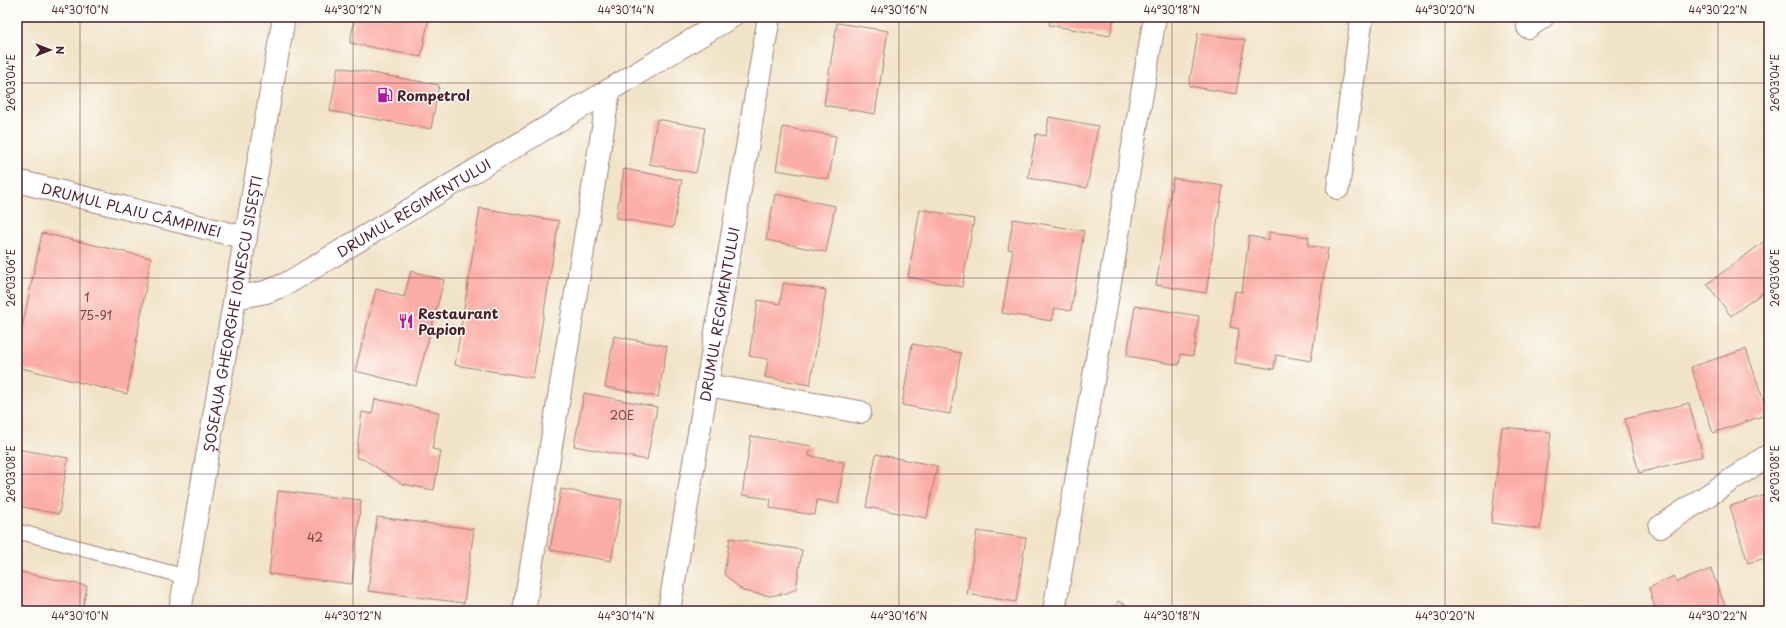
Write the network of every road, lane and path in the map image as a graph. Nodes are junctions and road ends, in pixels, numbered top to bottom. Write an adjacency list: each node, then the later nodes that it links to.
1 (284, 17): 9 (street, ȘOSEAUA GHEORGHE IONESCU SISEȘTI)
2 (731, 17): 6 (street, DRUMUL REGIMENTULUI)
3 (769, 17): 11 (street, DRUMUL REGIMENTULUI)
4 (1155, 17): 20 (street)
5 (1362, 17): 8 (street)
6 (609, 91): 10 (street, DRUMUL REGIMENTULUI); 18 (street)
7 (17, 180): 9 (street, DRUMUL PLAIU CÂMPINEI)
8 (1338, 188)
9 (246, 238): 10 (street, ȘOSEAUA GHEORGHE IONESCU SISEȘTI)
10 (235, 298): 16 (street, ȘOSEAUA GHEORGHE IONESCU SISEȘTI)
11 (707, 385): 12 (street); 19 (street, DRUMUL REGIMENTULUI)
12 (860, 412)
13 (1769, 455): 14 (street)
14 (1660, 527)
15 (17, 532): 16 (lane)
16 (186, 577): 17 (street, ȘOSEAUA GHEORGHE IONESCU SISEȘTI)
17 (180, 611)
18 (524, 611)
19 (669, 611)
20 (1054, 611)

